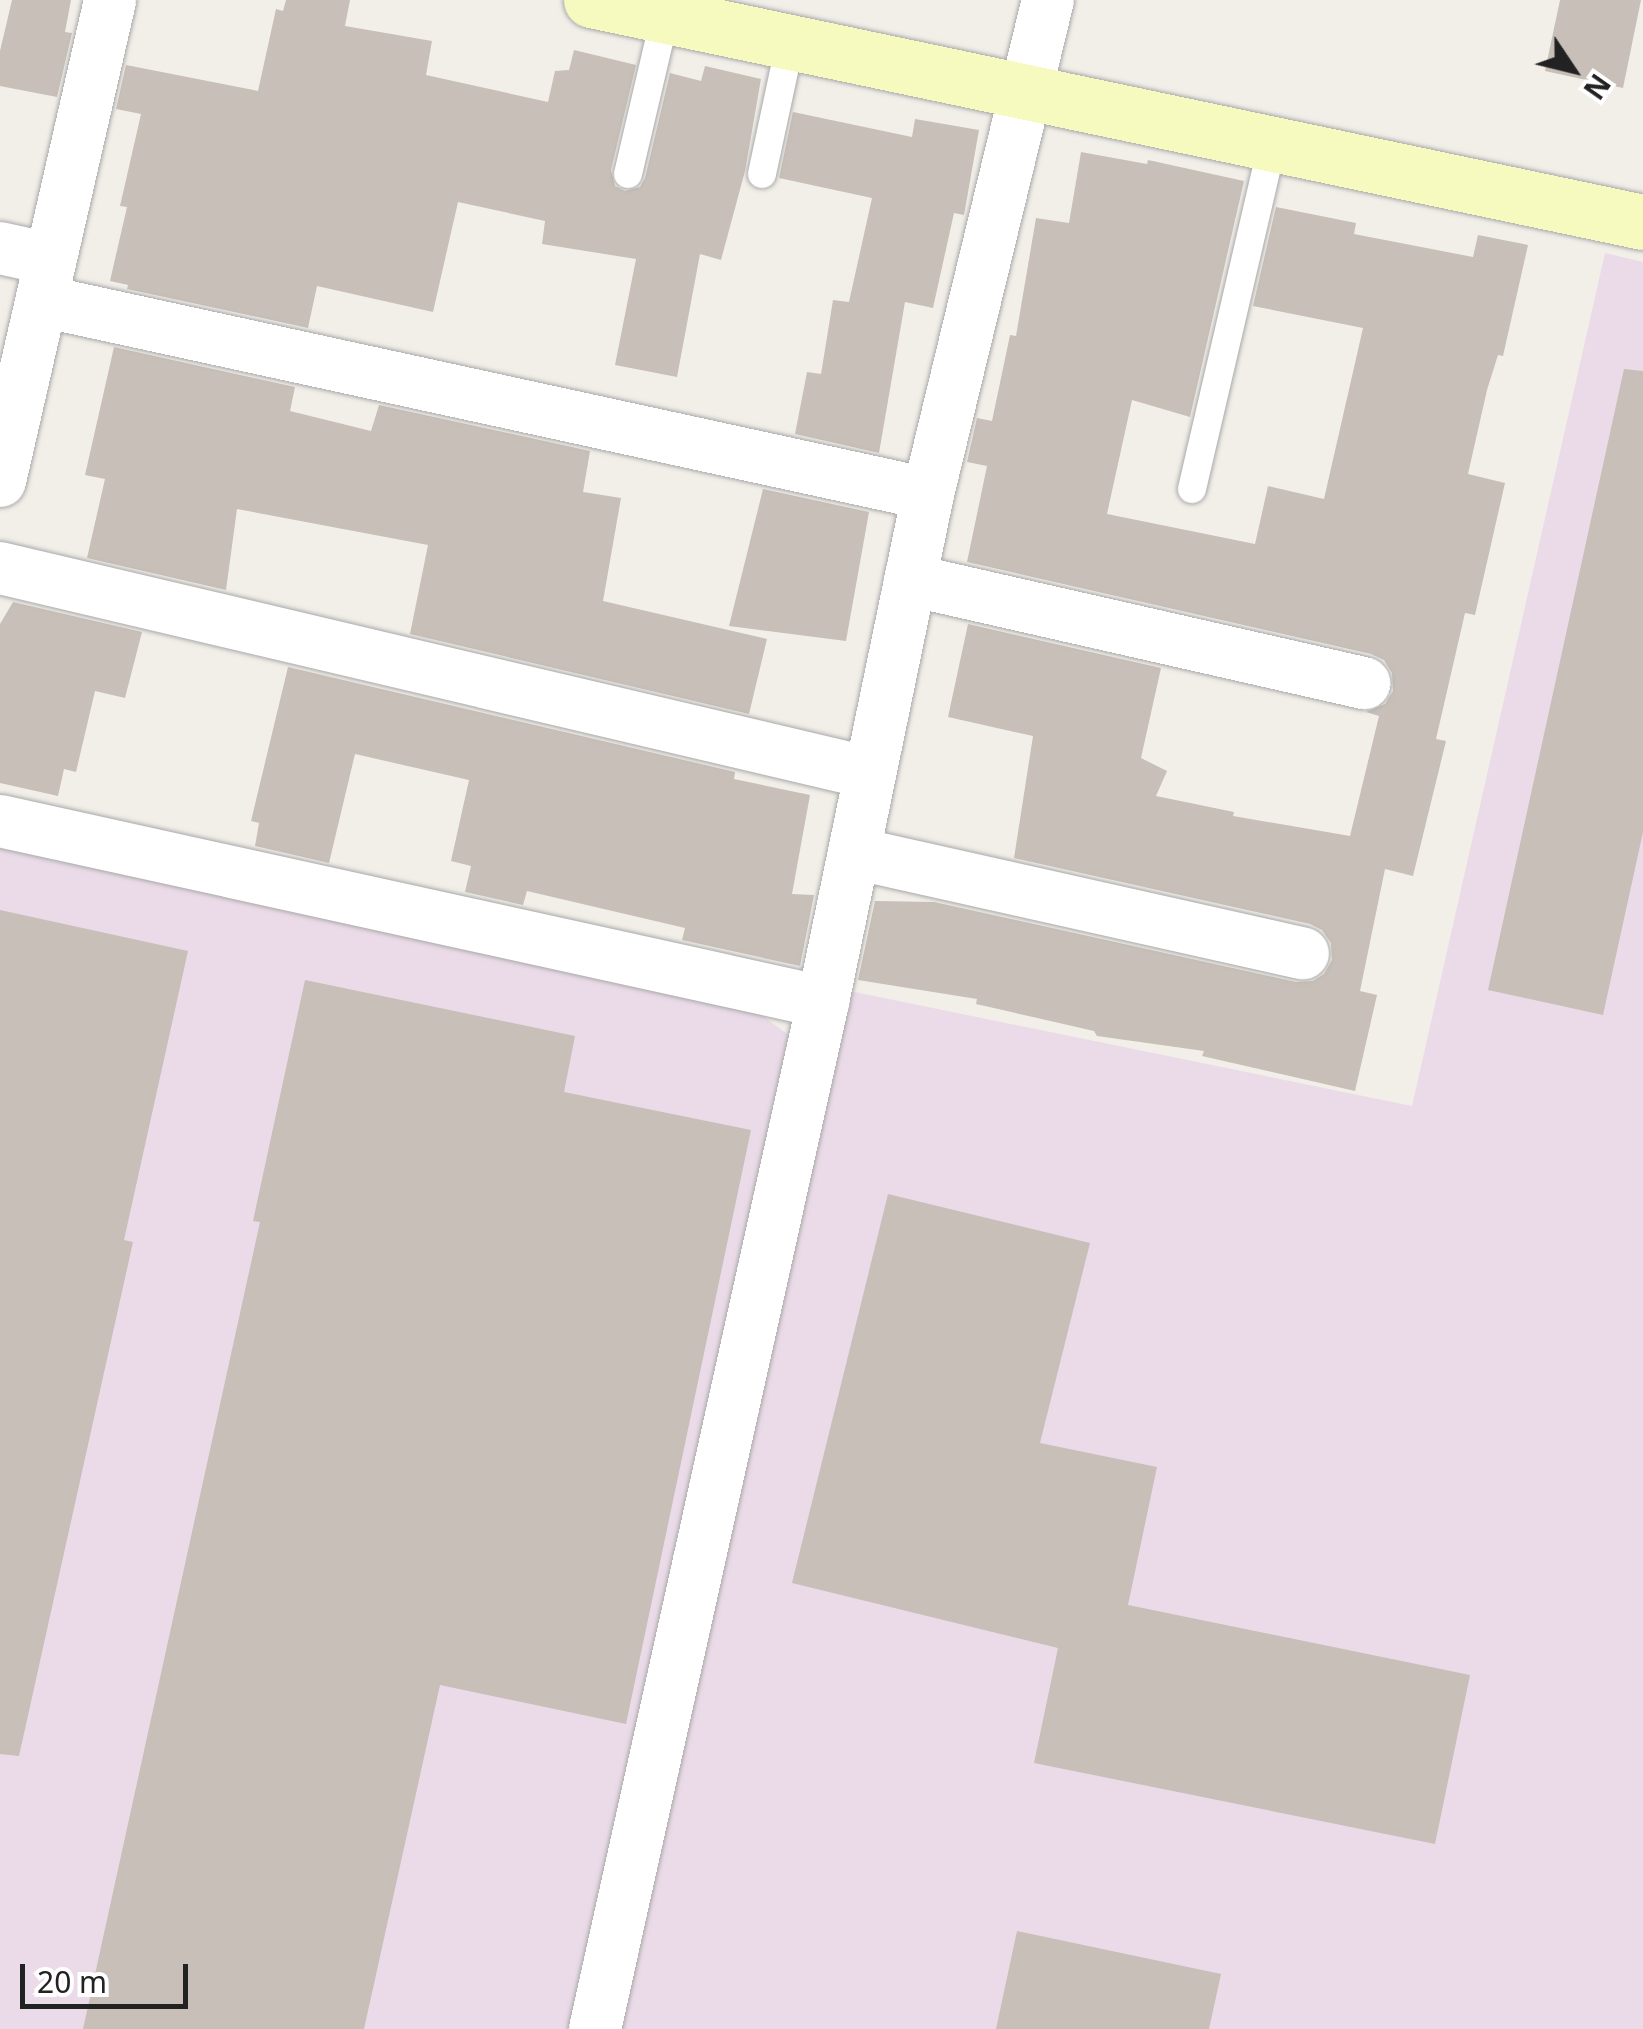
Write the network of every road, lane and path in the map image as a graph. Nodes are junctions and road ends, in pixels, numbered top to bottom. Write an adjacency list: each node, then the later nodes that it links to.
1 (110, 0): 12 (street)
2 (591, 0): 4 (street)
3 (1048, 0): 6 (street)
4 (665, 16): 5 (street); 8 (lane)
5 (790, 43): 6 (street); 9 (lane)
6 (1026, 94): 7 (street); 16 (street)
7 (1272, 145): 10 (street); 15 (lane)
8 (628, 174)
9 (762, 174)
10 (1643, 222)
11 (0, 248): 12 (street)
12 (46, 280): 13 (street); 16 (street)
13 (6, 425): 14 (street)
14 (0, 481)
15 (1192, 489)
16 (928, 494): 18 (street)
17 (0, 568): 20 (street)
18 (910, 580): 19 (street); 20 (street)
19 (1364, 683)
20 (870, 772): 22 (street)
21 (0, 821): 24 (street)
22 (854, 853): 23 (street); 24 (street)
23 (1303, 953)
24 (823, 1002): 25 (street)
25 (595, 2029)

